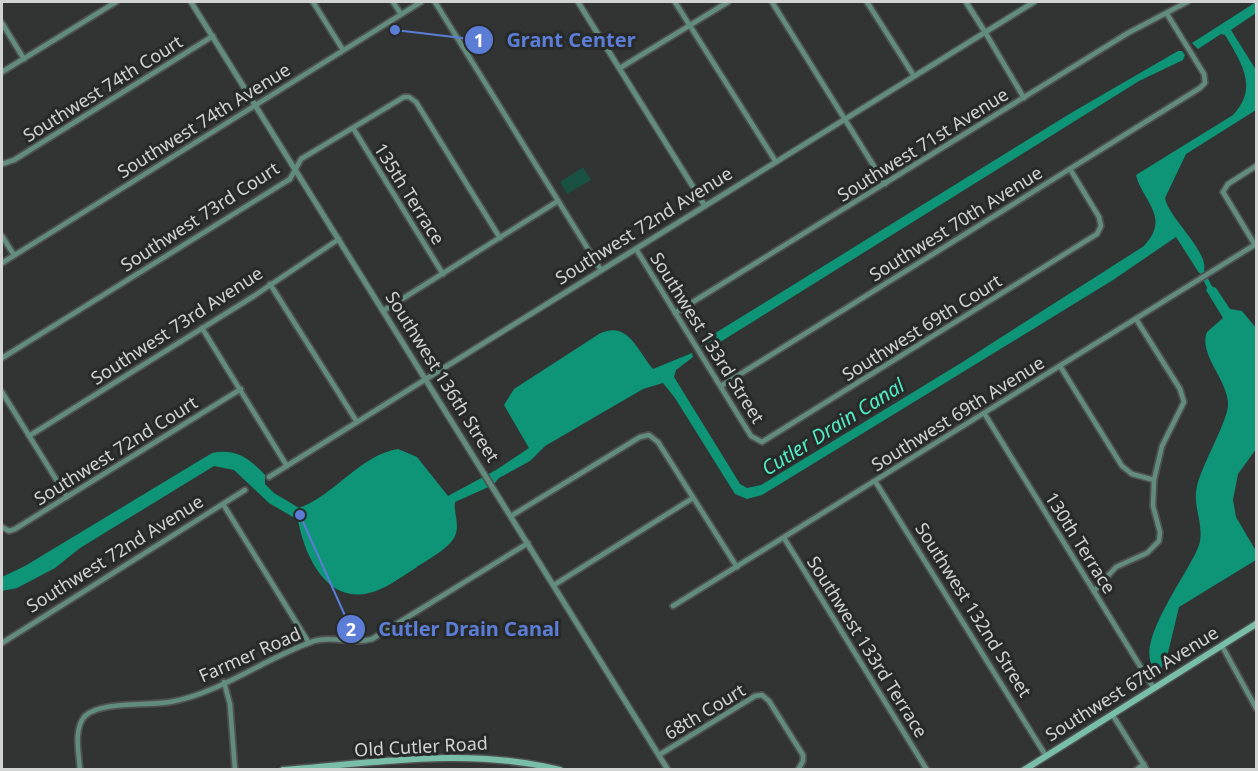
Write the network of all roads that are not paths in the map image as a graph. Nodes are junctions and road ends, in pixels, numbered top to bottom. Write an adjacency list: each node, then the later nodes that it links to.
1 (116, 2): 15 (street)
2 (191, 2): 21 (street, Southwest 136th Street)
3 (313, 2): 22 (street)
4 (393, 2): 16 (street)
5 (421, 2): 16 (street, Southwest 74th Avenue)
6 (435, 2): 37 (street)
7 (578, 2): 24 (street)
8 (675, 2): 19 (street)
9 (728, 2): 19 (street)
10 (772, 2): 29 (street)
11 (867, 2): 26 (street)
12 (966, 2): 20 (street)
13 (1034, 2): 20 (street, Southwest 72nd Avenue)
14 (1187, 2): 17 (street, Southwest 71st Avenue)
15 (107, 4): 23 (street)
16 (401, 14): 22 (street, Southwest 74th Avenue)
17 (1167, 14): 27 (street, Southwest 71st Avenue); 35 (street, Southwest 70th Avenue)
18 (2, 23): 23 (street)
19 (690, 25): 24 (street); 31 (street)
20 (985, 32): 26 (street, Southwest 72nd Avenue); 27 (street)
21 (213, 36): 28 (street, Southwest 136th Street); 32 (street, Southwest 74th Court)
22 (343, 51): 28 (street, Southwest 74th Avenue)
23 (24, 59): 25 (street)
24 (620, 68): 38 (street)
25 (2, 72)
26 (914, 76): 29 (street, Southwest 72nd Avenue)
27 (1024, 98): 36 (street, Southwest 71st Avenue)
28 (255, 105): 34 (street, Southwest 136th Street); 44 (street, Southwest 74th Avenue)
29 (845, 119): 31 (street, Southwest 72nd Avenue); 36 (street)
30 (353, 128): 34 (street, Southwest 73rd Court); 40 (street, Southwest 73rd Court); 47 (street, 135th Terrace)
31 (776, 162): 38 (street, Southwest 72nd Avenue)
32 (4, 164)
33 (1257, 165): 42 (street)
34 (295, 169): 41 (street, Southwest 136th Street); 53 (street, Southwest 73rd Court)
35 (1070, 169): 56 (street, Southwest 70th Avenue); 62 (street, Southwest 69th Court)
36 (885, 184): 50 (street, Southwest 71st Avenue)
37 (558, 201): 40 (street); 46 (street)
38 (705, 206): 43 (street, Southwest 72nd Avenue)
39 (2, 236): 44 (street)
40 (500, 238): 47 (street)
41 (339, 239): 48 (street, Southwest 73rd Avenue); 49 (street, Southwest 136th Street)
42 (1256, 246): 51 (street, Southwest 69th Avenue)
43 (636, 249): 46 (street, Southwest 72nd Avenue); 50 (street, Southwest 133rd Street)
44 (14, 255): 45 (street, Southwest 74th Avenue)
45 (2, 263)
46 (601, 270): 55 (street, Southwest 72nd Avenue)
47 (443, 274): 49 (street)
48 (270, 284): 52 (street, Southwest 73rd Avenue); 60 (street)
49 (383, 311): 55 (street, Southwest 136th Street)
50 (675, 313): 56 (street, Southwest 133rd Street)
51 (1136, 319): 54 (street, Southwest 69th Avenue); 65 (street)
52 (202, 328): 57 (street); 61 (street, Southwest 73rd Avenue)
53 (2, 358)
54 (1060, 366): 59 (street, Southwest 69th Avenue); 65 (street)
55 (426, 380): 60 (street, Southwest 72nd Avenue); 71 (street, Southwest 136th Street)
56 (721, 386): 62 (street, Southwest 133rd Street)
57 (241, 389): 63 (street); 68 (street, Southwest 72nd Court)
58 (2, 392): 61 (street)
59 (984, 413): 66 (street, Southwest 69th Avenue); 77 (street, 130th Terrace)
60 (357, 422): 63 (street, Southwest 72nd Avenue)
61 (29, 436): 68 (street)
62 (756, 441)
63 (287, 465): 64 (street, Southwest 72nd Avenue)
64 (269, 477)
65 (1154, 480): 77 (street)
66 (875, 481): 73 (street, Southwest 69th Avenue); 88 (street, Southwest 132nd Street)
67 (245, 490): 70 (street, Southwest 72nd Avenue)
68 (67, 497): 72 (street, Southwest 72nd Court)
69 (693, 498): 71 (street); 75 (street); 76 (street)
70 (223, 504): 80 (street, Southwest 72nd Avenue); 81 (street)
71 (511, 516): 74 (street, Southwest 136th Street)
72 (3, 528)
73 (784, 538): 75 (street, Southwest 69th Avenue); 97 (street, Southwest 133rd Terrace)
74 (528, 543): 76 (street, Southwest 136th Street); 81 (street, Farmer Road)
75 (737, 567): 78 (street, Southwest 69th Avenue)
76 (554, 585): 87 (street, Southwest 136th Street)
77 (1094, 591): 84 (street, 130th Terrace)
78 (673, 606)
79 (1257, 624): 82 (main road, Southwest 67th Avenue)
80 (2, 643)
81 (309, 643): 83 (street, Farmer Road)
82 (1222, 645): 84 (main road, Southwest 67th Avenue); 85 (street)
83 (224, 682): 91 (street, Farmer Road); 92 (street)
84 (1153, 687): 86 (main road, Southwest 67th Avenue)
85 (1257, 708)
86 (1112, 714): 88 (main road, Southwest 67th Avenue); 90 (street)
87 (659, 755): 95 (street, Southwest 136th Street); 96 (street, 68th Court)
88 (1046, 756): 98 (main road, Southwest 67th Avenue)
89 (352, 767): 93 (main road, Old Cutler Road); 94 (main road, Old Cutler Road)
90 (1145, 767): 99 (street)
91 (80, 770)
92 (236, 770)
93 (283, 770)
94 (560, 770)
95 (668, 770)
96 (798, 770)
97 (927, 770)
98 (1024, 770)
99 (1136, 770)

